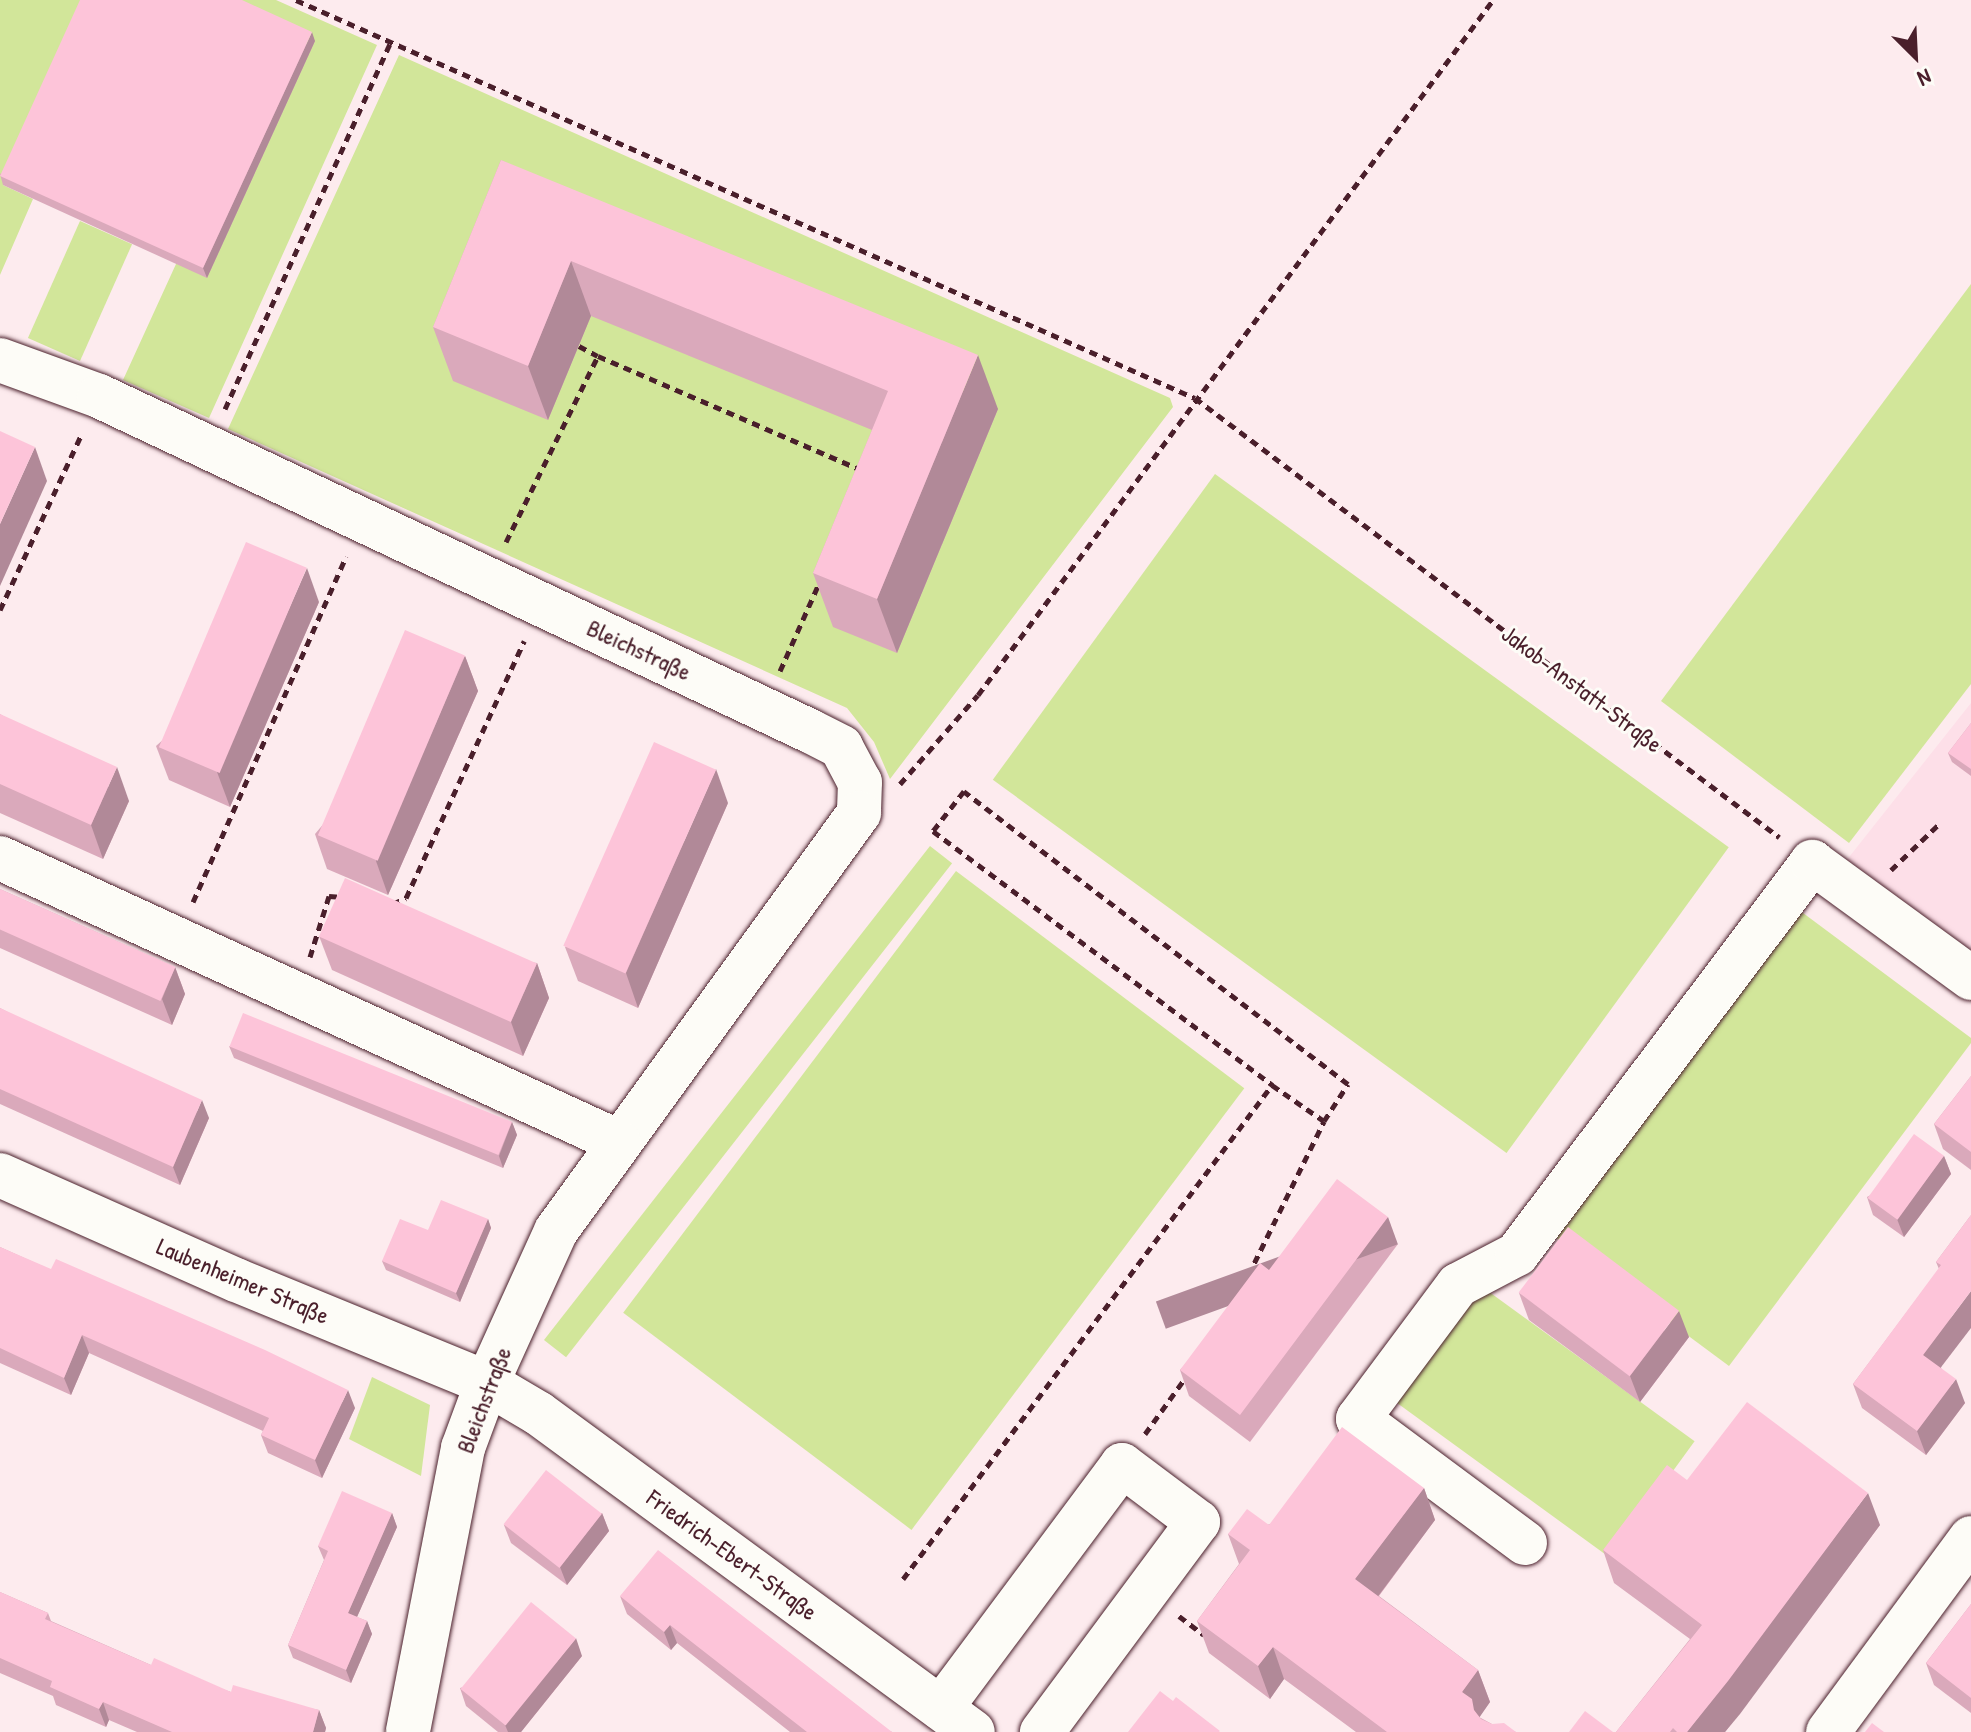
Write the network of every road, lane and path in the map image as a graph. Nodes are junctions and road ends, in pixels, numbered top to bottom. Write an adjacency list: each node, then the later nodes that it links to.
1 (296, 0): 3 (path, Jakob-Anstatt-Straße)
2 (1493, 0): 8 (path)
3 (391, 42): 8 (path, Jakob-Anstatt-Straße); 9 (path)
4 (579, 346): 5 (path)
5 (598, 356): 10 (path); 13 (path)
6 (0, 360): 7 (street, Bleichstraße)
7 (99, 396): 9 (street, Bleichstraße); 15 (path)
8 (1195, 398): 17 (path); 20 (path, Jakob-Anstatt-Straße)
9 (208, 446): 11 (street, Bleichstraße)
10 (867, 472)
11 (363, 519): 13 (street, Bleichstraße); 24 (path)
12 (825, 570): 16 (path)
13 (488, 578): 14 (street, Bleichstraße)
14 (541, 603): 16 (street, Bleichstraße); 23 (path)
15 (0, 610)
16 (764, 708): 29 (street, Bleichstraße)
17 (897, 786)
18 (1940, 823): 21 (path)
19 (0, 858): 24 (street)
20 (1812, 862): 21 (street); 36 (street)
21 (1861, 898): 25 (street)
22 (355, 899): 26 (path)
23 (381, 902)
24 (176, 939): 26 (street)
25 (1971, 978)
26 (298, 995): 29 (street)
27 (1272, 1085): 28 (path); 28 (path); 37 (path)
28 (1324, 1121): 31 (path)
29 (619, 1142): 33 (street, Bleichstraße)
30 (0, 1175): 33 (street, Laubenheimer Straße)
31 (1238, 1296)
32 (1188, 1375): 34 (path)
33 (487, 1383): 38 (street, Friedrich-Ebert-Straße); 39 (street, Bleichstraße)
34 (1122, 1465): 38 (street); 40 (street)
35 (1971, 1538): 41 (street)
36 (1525, 1543)
37 (903, 1579)
38 (957, 1720)
39 (408, 1732)
40 (1042, 1732)
41 (1828, 1732)

